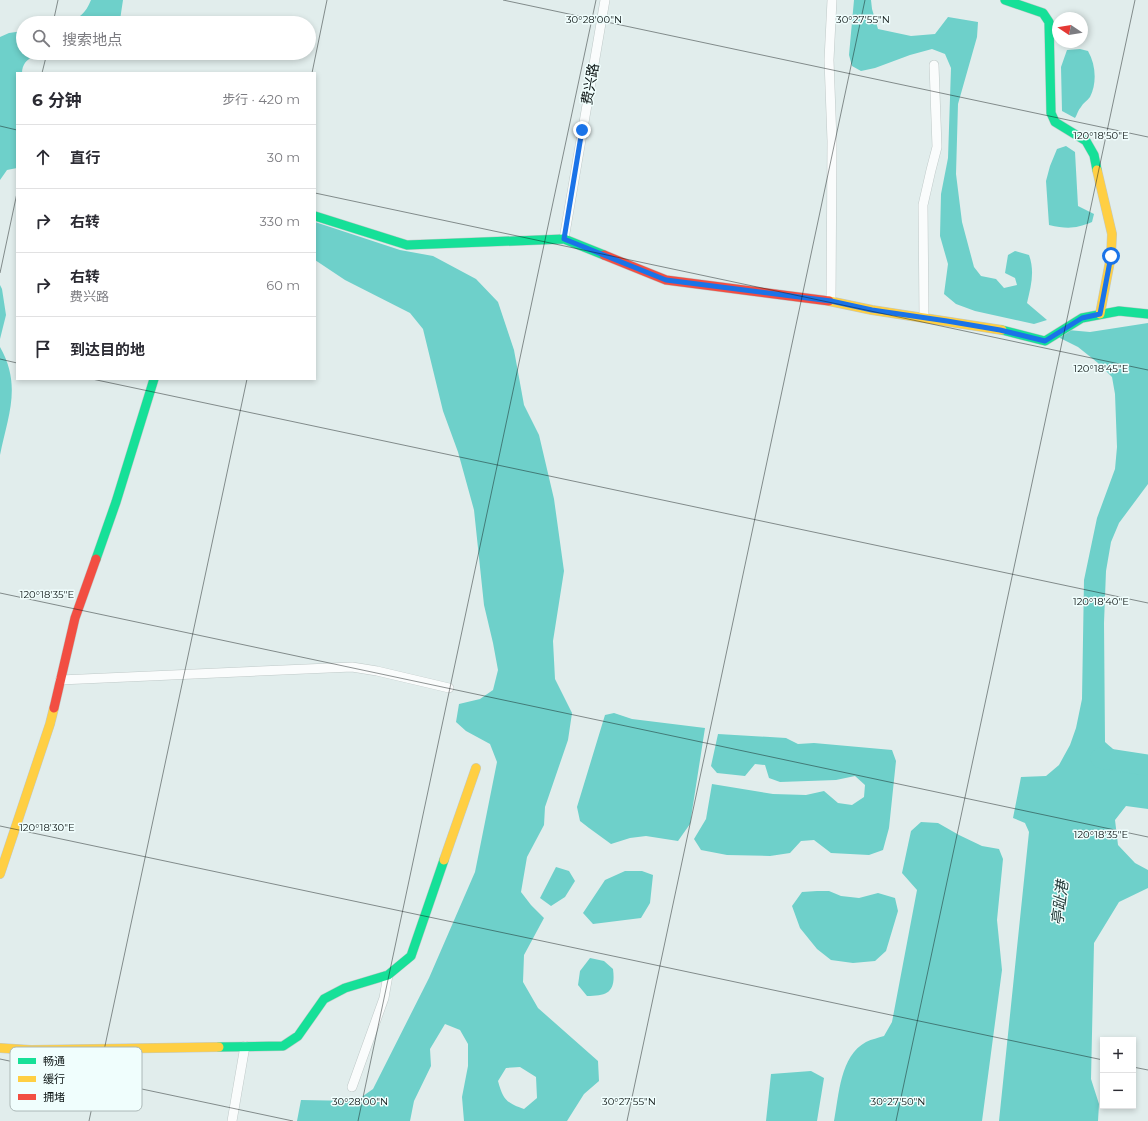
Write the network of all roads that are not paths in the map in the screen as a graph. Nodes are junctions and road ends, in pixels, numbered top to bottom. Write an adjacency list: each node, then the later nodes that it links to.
1 (605, 0): 6 (street, 费兴路)
2 (832, 0): 7 (street)
3 (1005, 0): 8 (street)
4 (934, 65): 10 (street)
5 (316, 216): 6 (street)
6 (564, 239): 7 (street)
7 (831, 301): 10 (street)
8 (1100, 314): 9 (street); 10 (street)
9 (1148, 314)
10 (924, 317)
11 (154, 380): 12 (street)
12 (60, 680): 13 (street); 15 (street)
13 (449, 688)
14 (476, 768): 16 (street)
15 (0, 874)
16 (388, 975): 17 (street); 21 (street)
17 (245, 1046): 19 (street); 22 (street)
18 (0, 1048): 20 (street)
19 (142, 1048)
20 (10, 1049)
21 (352, 1087)
22 (232, 1121)

